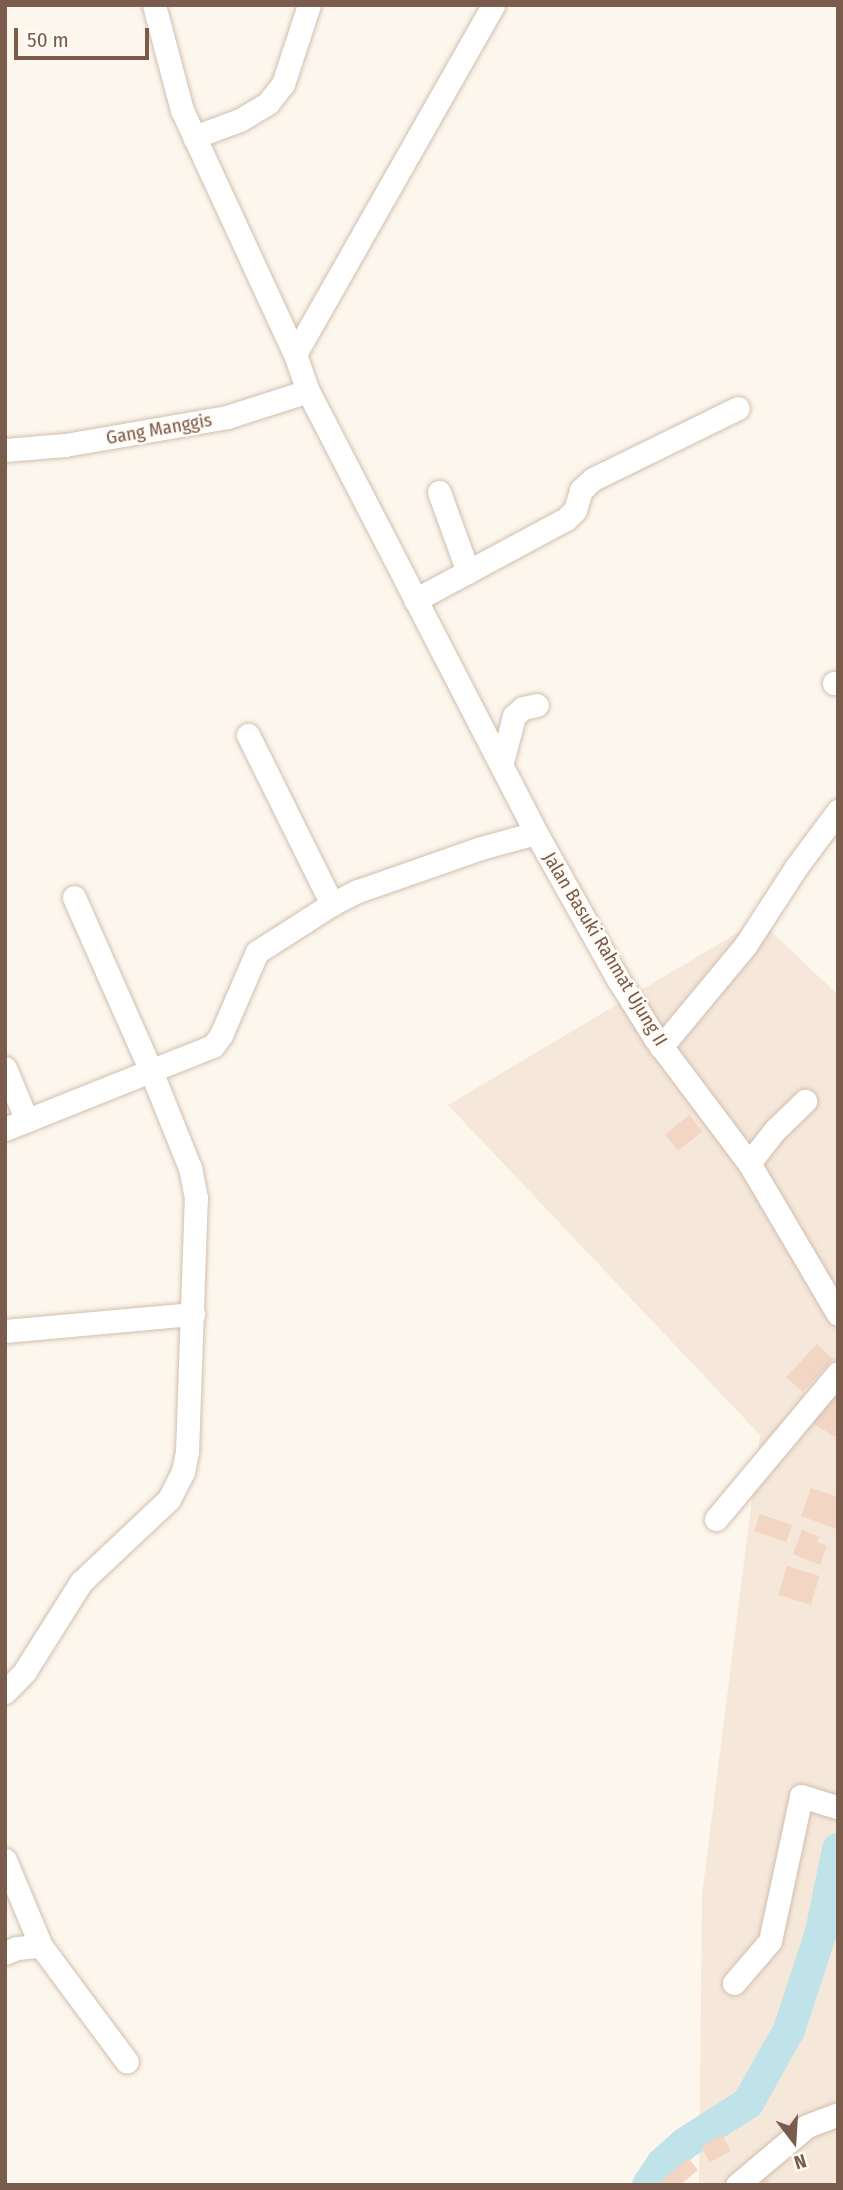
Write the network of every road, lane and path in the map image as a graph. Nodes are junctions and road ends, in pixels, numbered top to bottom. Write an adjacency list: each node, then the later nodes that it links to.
1 (153, 5): 4 (street)
2 (309, 5): 4 (street)
3 (493, 5): 5 (street)
4 (194, 137): 5 (street)
5 (295, 354): 6 (street)
6 (308, 391): 8 (street, Gang Manggis); 11 (street)
7 (738, 408): 10 (street)
8 (5, 450)
9 (439, 492): 10 (street)
10 (468, 572): 11 (street)
11 (415, 600): 14 (street)
12 (537, 705): 14 (street)
13 (248, 735): 18 (street)
14 (502, 762): 16 (street)
15 (838, 811): 19 (street)
16 (536, 833): 18 (street, Jalan Basuki Rahmat Ujung II); 19 (street, Jalan Basuki Rahmat Ujung II)
17 (74, 897): 21 (street)
18 (332, 904): 21 (street, Jalan Basuki Rahmat Ujung II)
19 (661, 1046): 25 (street, Jalan Basuki Rahmat Ujung II)
20 (5, 1069): 23 (street)
21 (151, 1071): 23 (street, Jalan Basuki Rahmat Ujung II); 26 (street)
22 (805, 1101): 25 (street)
23 (27, 1121): 24 (street, Jalan Basuki Rahmat Ujung II)
24 (5, 1129)
25 (749, 1163): 27 (street, Jalan Basuki Rahmat Ujung II)
26 (193, 1314): 28 (street); 31 (street)
27 (838, 1314)
28 (5, 1331)
29 (838, 1373): 30 (street)
30 (716, 1519)
31 (5, 1692)
32 (830, 1805): 36 (street)
33 (5, 1860): 34 (street)
34 (41, 1946): 35 (street); 37 (street)
35 (5, 1953)
36 (734, 1983)
37 (127, 2062)
38 (838, 2114): 39 (street)
39 (737, 2185)

